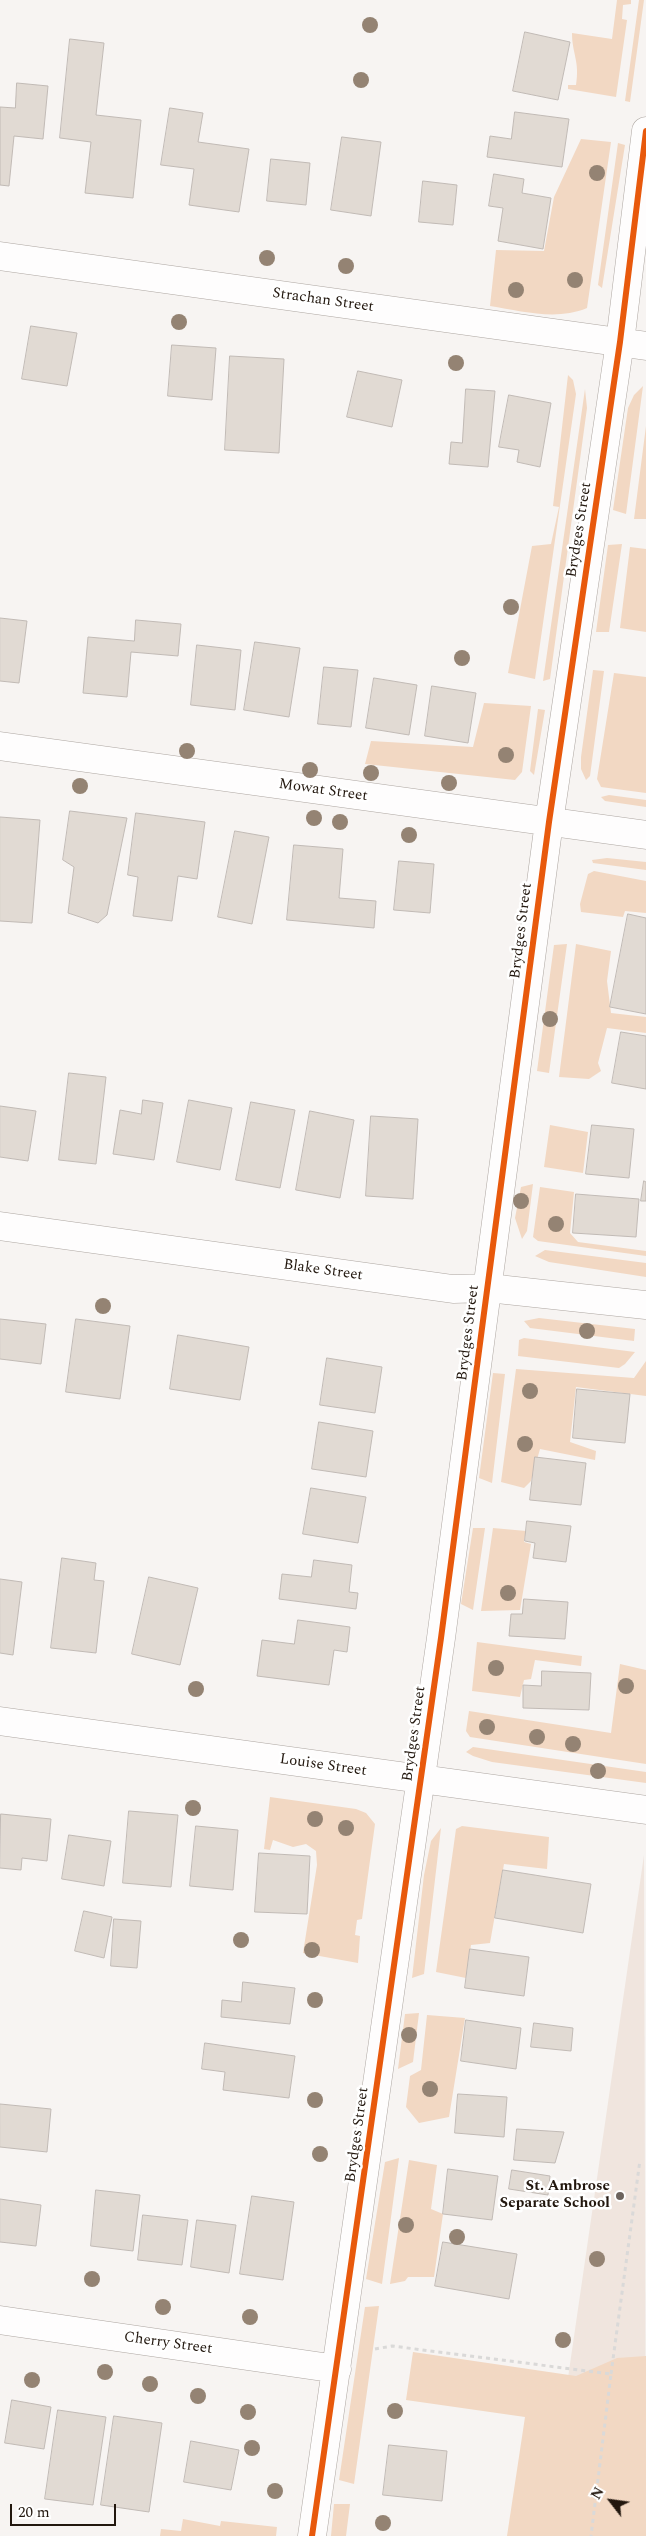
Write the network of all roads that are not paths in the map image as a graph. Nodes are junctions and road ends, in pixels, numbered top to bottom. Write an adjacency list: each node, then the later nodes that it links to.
1 (646, 132): 4 (street, Brydges Street)
2 (0, 256): 4 (street, Strachan Street)
3 (646, 295): 4 (street, Brydges Street)
4 (633, 344): 6 (street, Brydges Street)
5 (0, 746): 6 (street, Mowat Street)
6 (549, 822): 7 (street, Mowat Street); 9 (street, Brydges Street)
7 (646, 835)
8 (0, 1226): 9 (street, Blake Street)
9 (488, 1288): 10 (street, Blake Street); 12 (street, Brydges Street)
10 (646, 1305)
11 (0, 1721): 12 (street, Louise Street)
12 (421, 1780): 13 (street, Louise Street); 15 (street, Brydges Street)
13 (646, 1810)
14 (0, 2320): 15 (street, Cherry Street)
15 (337, 2369): 16 (street, Brydges Street)
16 (312, 2536)

